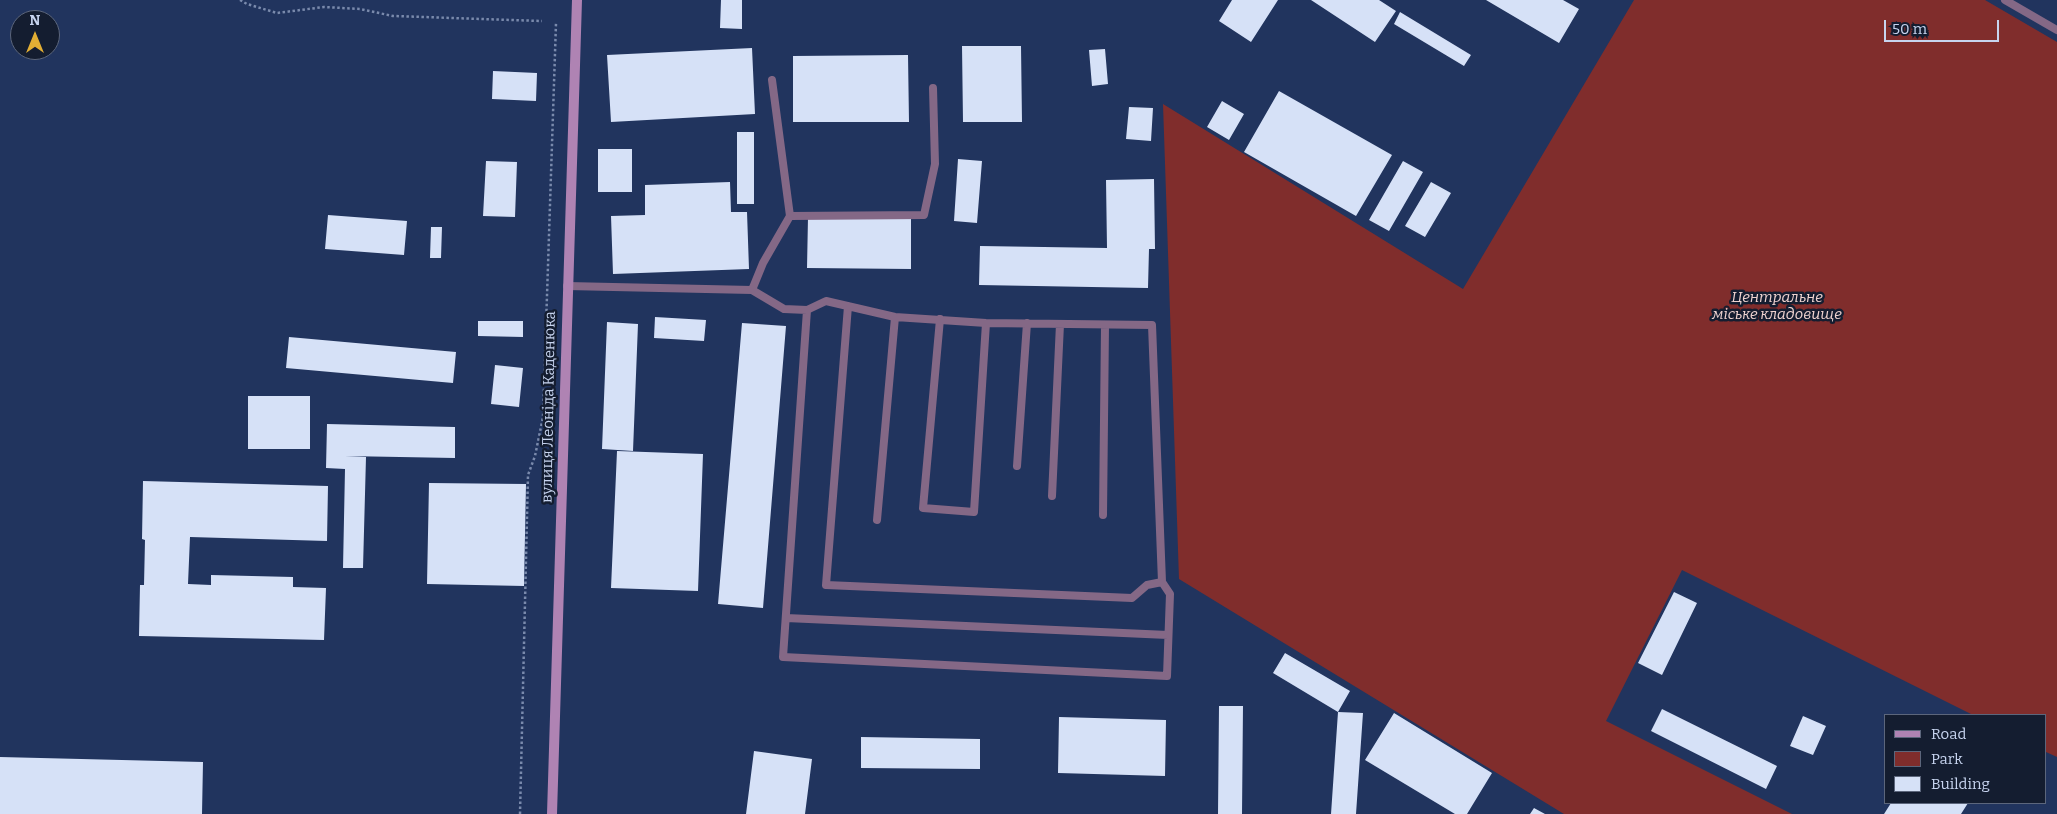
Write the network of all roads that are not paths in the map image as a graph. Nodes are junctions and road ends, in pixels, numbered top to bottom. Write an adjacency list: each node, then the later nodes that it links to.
1 (577, 0): 7 (street, вулиця Леоніда Каденюка)
2 (2005, 0): 3 (lane)
3 (2057, 30)
4 (772, 80): 6 (lane)
5 (933, 88): 6 (lane)
6 (790, 216): 8 (lane)
7 (567, 286): 8 (lane); 24 (street, вулиця Леоніда Каденюка)
8 (752, 290): 10 (lane)
9 (848, 306): 10 (lane); 11 (lane); 21 (lane)
10 (807, 310): 22 (lane)
11 (895, 317): 12 (lane); 20 (lane)
12 (940, 319): 13 (lane); 13 (lane)
13 (986, 323): 14 (lane)
14 (1027, 323): 15 (lane); 17 (lane)
15 (1060, 324): 16 (lane); 18 (lane)
16 (1105, 325): 19 (lane); 21 (lane)
17 (1017, 466)
18 (1052, 496)
19 (1103, 515)
20 (877, 520)
21 (1162, 582): 23 (lane)
22 (786, 618): 23 (lane); 23 (lane)
23 (1168, 635)
24 (552, 814)

